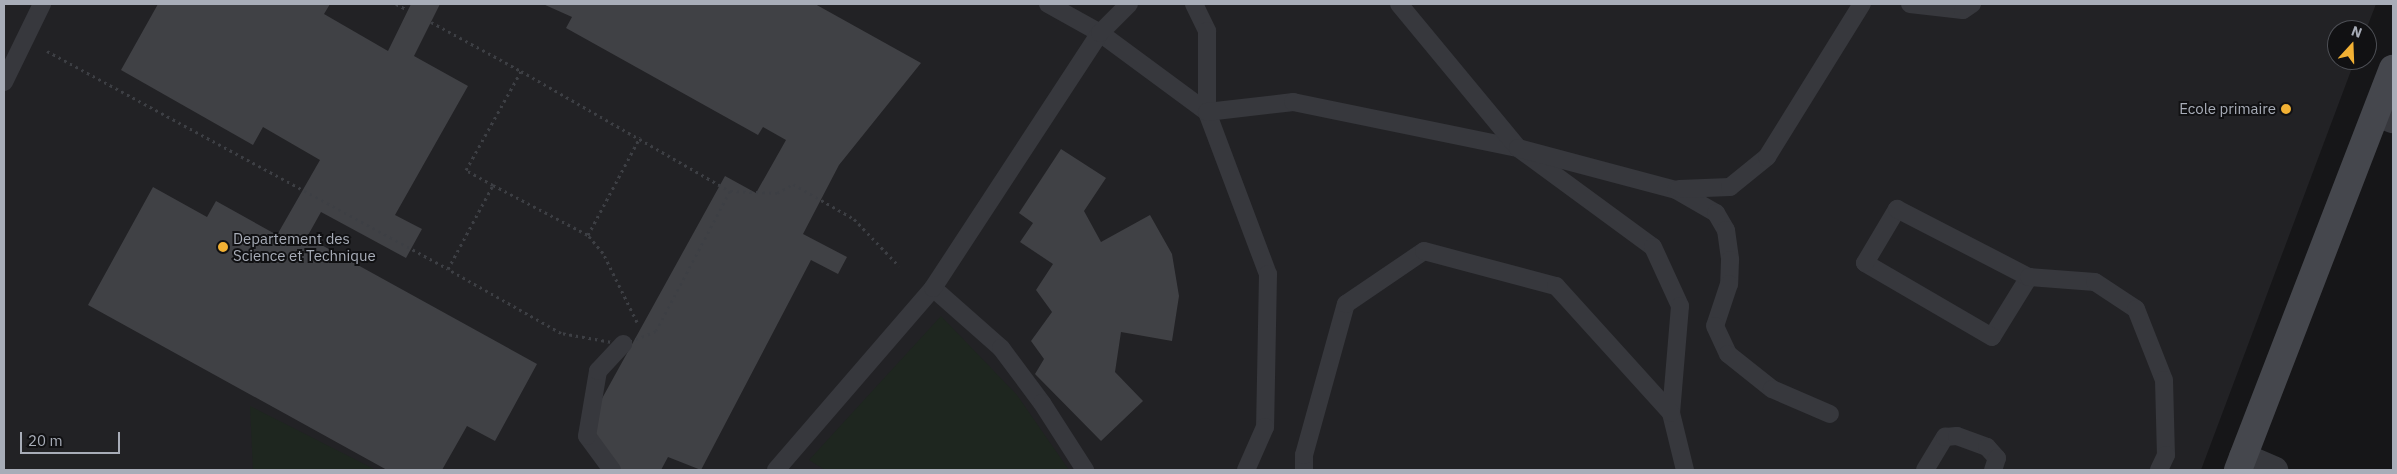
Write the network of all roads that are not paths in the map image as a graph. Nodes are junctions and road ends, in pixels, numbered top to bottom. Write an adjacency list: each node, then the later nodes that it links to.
1 (42, 4): 11 (lane)
2 (1048, 4): 9 (lane)
3 (1129, 4): 9 (lane)
4 (1194, 4): 12 (lane)
5 (1399, 4): 14 (lane)
6 (1862, 4): 15 (lane)
7 (1910, 4): 8 (lane)
8 (1972, 4)
9 (1100, 33): 12 (lane); 17 (lane)
10 (2393, 70): 13 (main road)
11 (4, 82)
12 (1207, 112): 14 (lane); 25 (lane)
13 (2385, 116): 21 (main road)
14 (1518, 148): 15 (lane); 19 (lane)
15 (1676, 190): 20 (lane)
16 (2029, 277): 16 (lane); 30 (lane)
17 (933, 288): 23 (lane); 24 (lane)
18 (623, 344): 22 (lane)
19 (1671, 413): 26 (lane); 27 (lane)
20 (1830, 414)
21 (2240, 464): 31 (street)
22 (612, 470)
23 (779, 470)
24 (1085, 470)
25 (1246, 470)
26 (1304, 470)
27 (1685, 470)
28 (1926, 470): 29 (lane)
29 (1992, 470)
30 (2159, 470)
31 (2274, 470)

